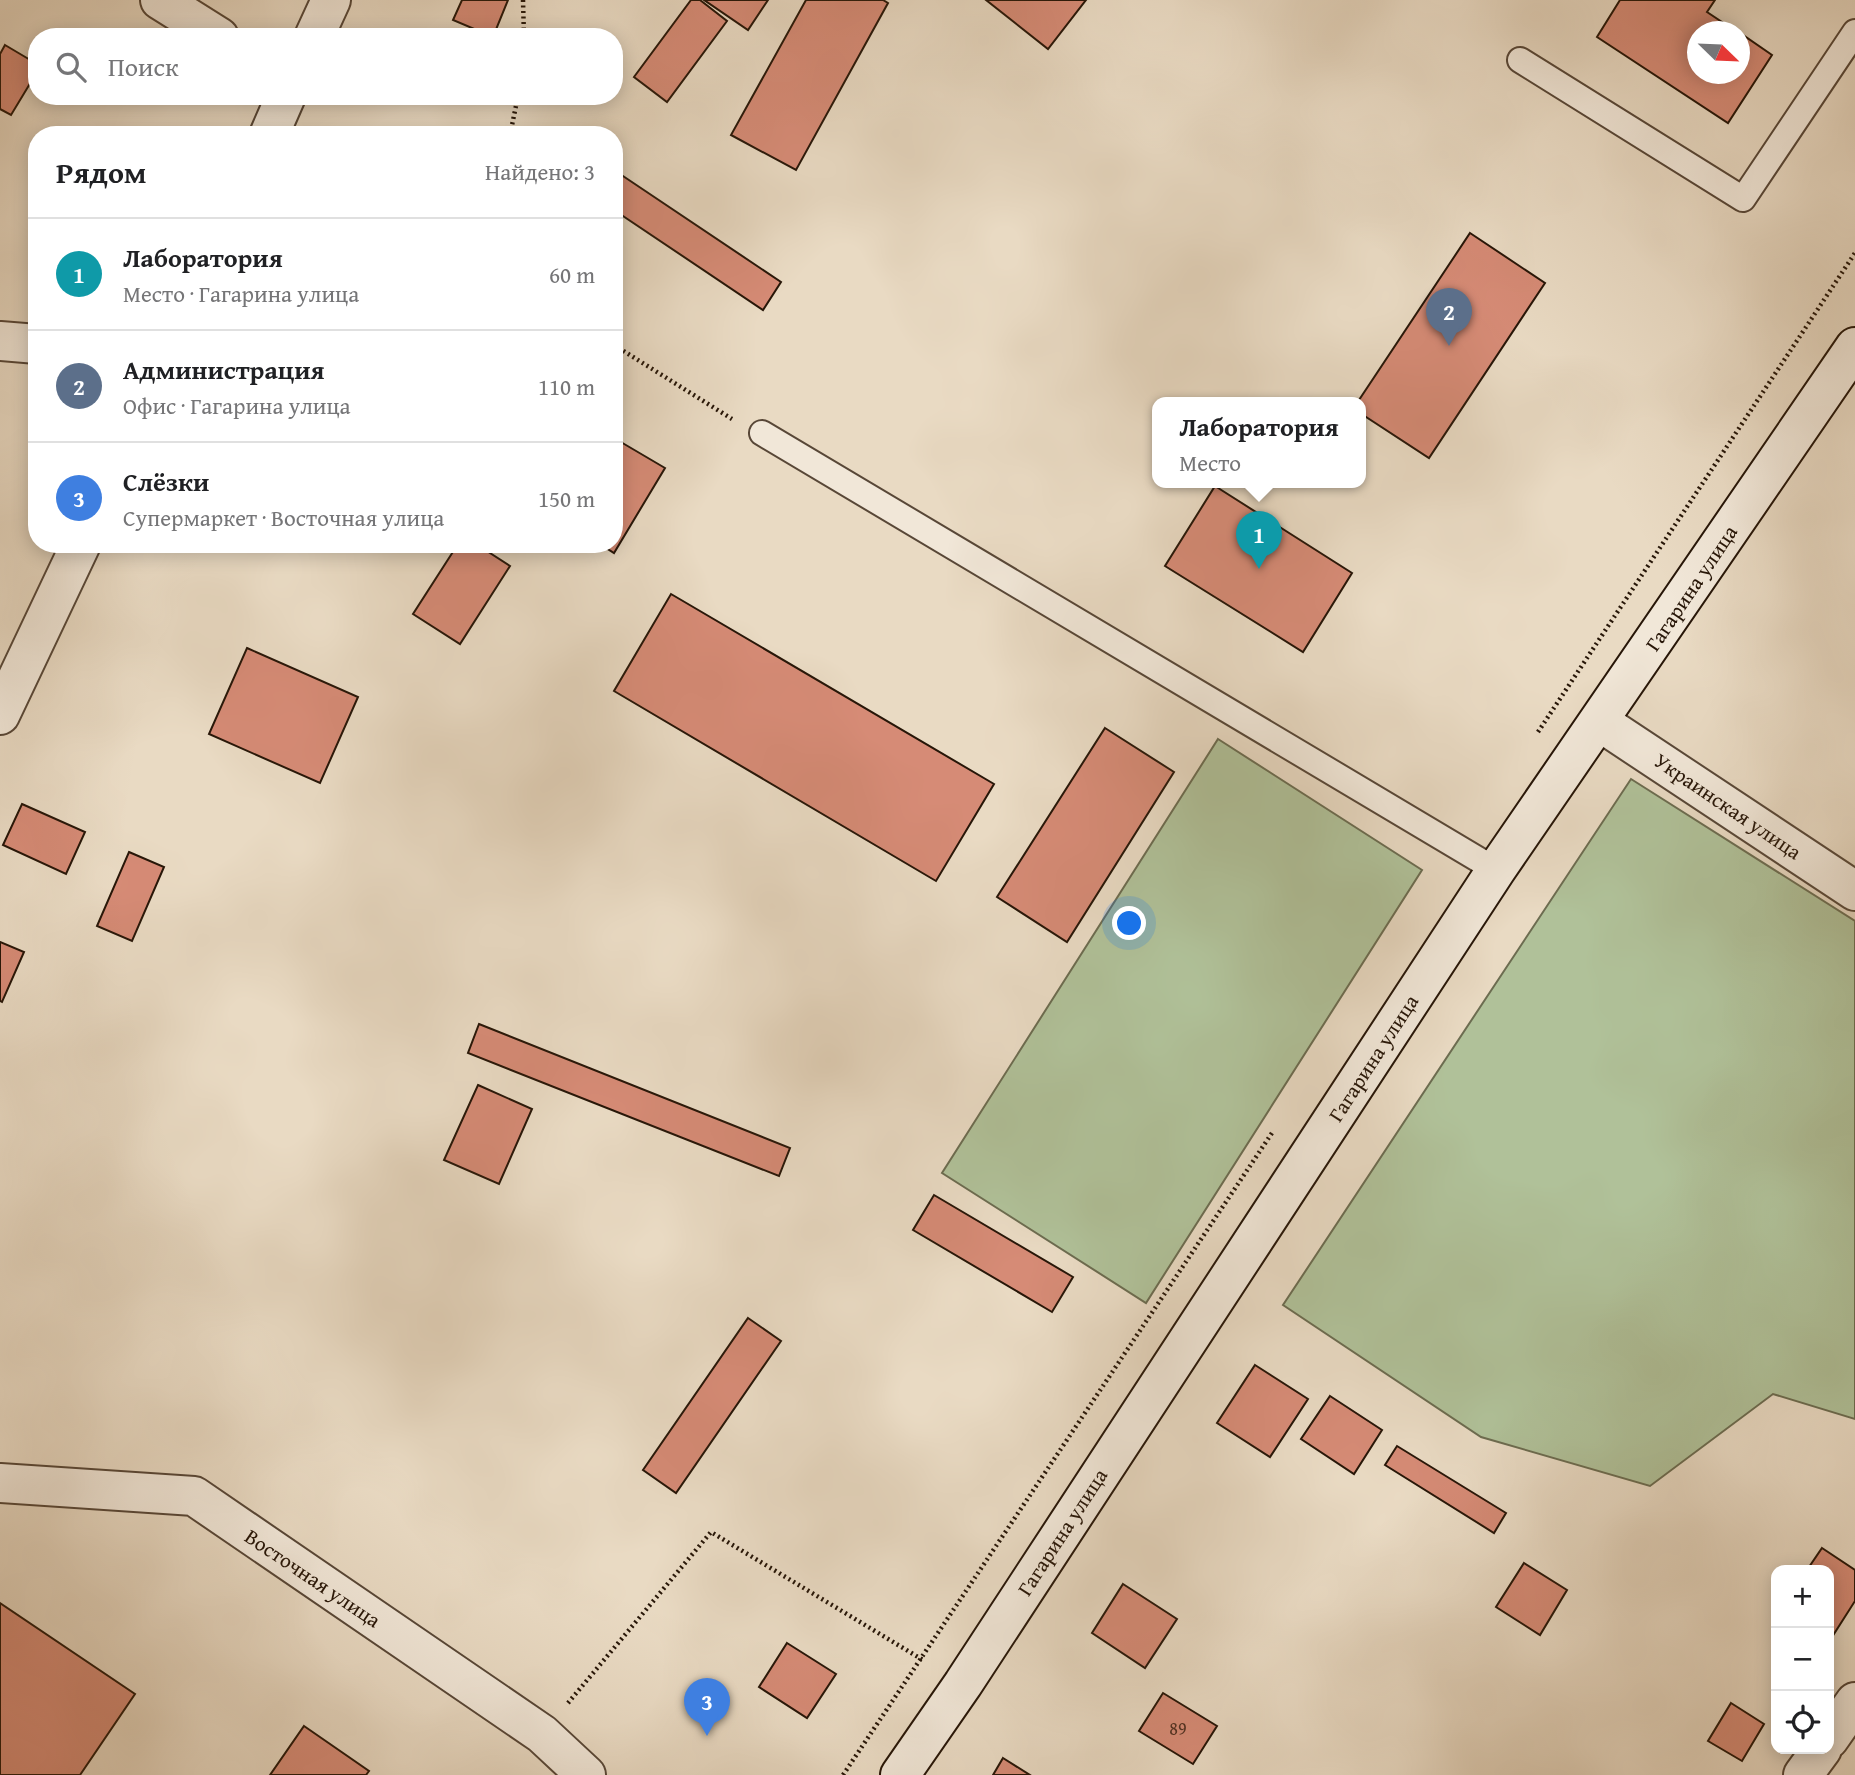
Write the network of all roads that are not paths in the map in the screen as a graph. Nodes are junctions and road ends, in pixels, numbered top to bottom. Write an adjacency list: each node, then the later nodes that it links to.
1 (160, 0): 3 (main road)
2 (331, 0): 4 (main road)
3 (205, 28)
4 (318, 28)
5 (1855, 32): 6 (lane)
6 (1520, 60)
7 (282, 105): 8 (main road)
8 (273, 126)
9 (0, 341): 10 (main road)
10 (28, 343)
11 (1855, 347): 15 (main road, Гагарина улица)
12 (762, 433): 16 (lane)
13 (76, 553): 14 (main road)
14 (0, 715)
15 (1600, 722): 16 (main road, Гагарина улица); 17 (main road, Украинская улица)
16 (1496, 870): 23 (main road, Гагарина улица)
17 (1855, 891)
18 (0, 1483): 22 (main road, Восточная улица)
19 (1855, 1702): 20 (main road)
20 (1834, 1732)
21 (1818, 1754): 24 (main road)
22 (586, 1775)
23 (900, 1775)
24 (1803, 1775)

